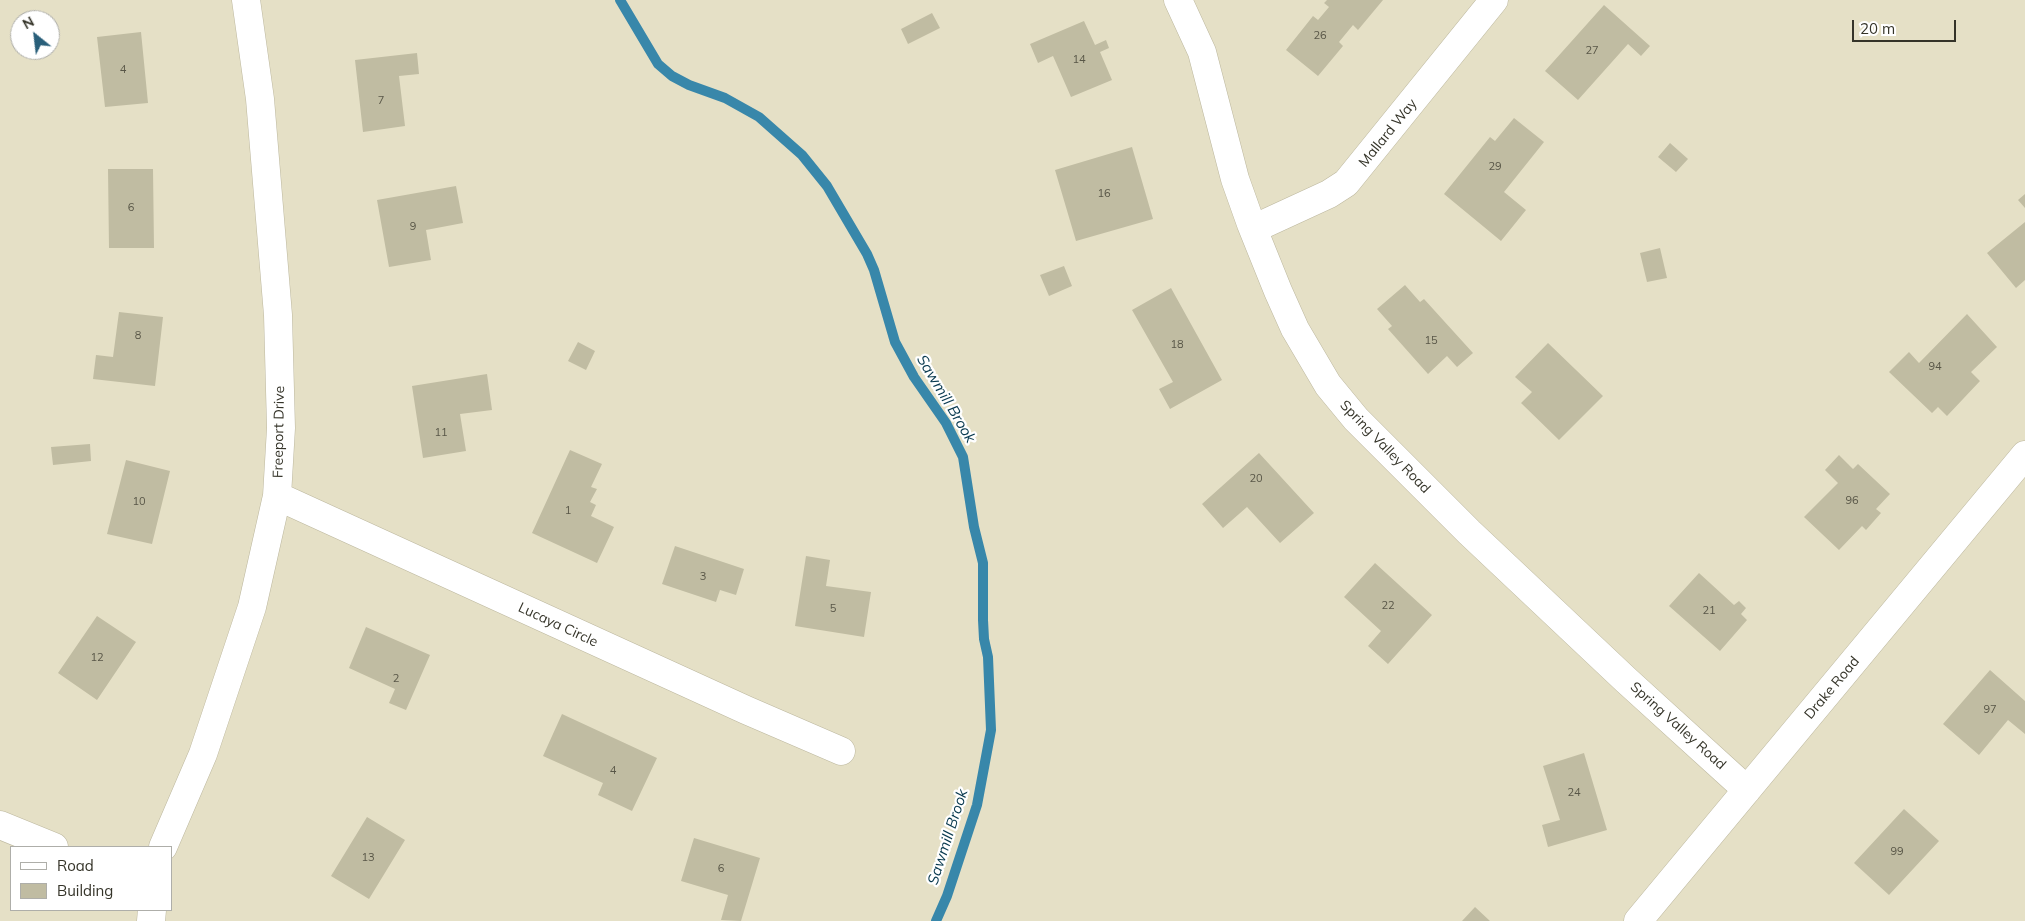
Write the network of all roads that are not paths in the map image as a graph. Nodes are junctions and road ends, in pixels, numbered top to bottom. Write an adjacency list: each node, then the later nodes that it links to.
1 (246, 0): 6 (street, Freeport Drive)
2 (1178, 0): 4 (street, Spring Valley Road)
3 (1494, 0): 4 (street, Mallard Way)
4 (1253, 229): 8 (street, Spring Valley Road)
5 (2025, 456): 8 (street, Drake Road)
6 (277, 496): 7 (street, Lucaya Circle); 11 (street, Freeport Drive)
7 (841, 751)
8 (1748, 790): 12 (street, Drake Road)
9 (0, 825): 10 (street)
10 (52, 846)
11 (163, 846)
12 (1638, 921)

